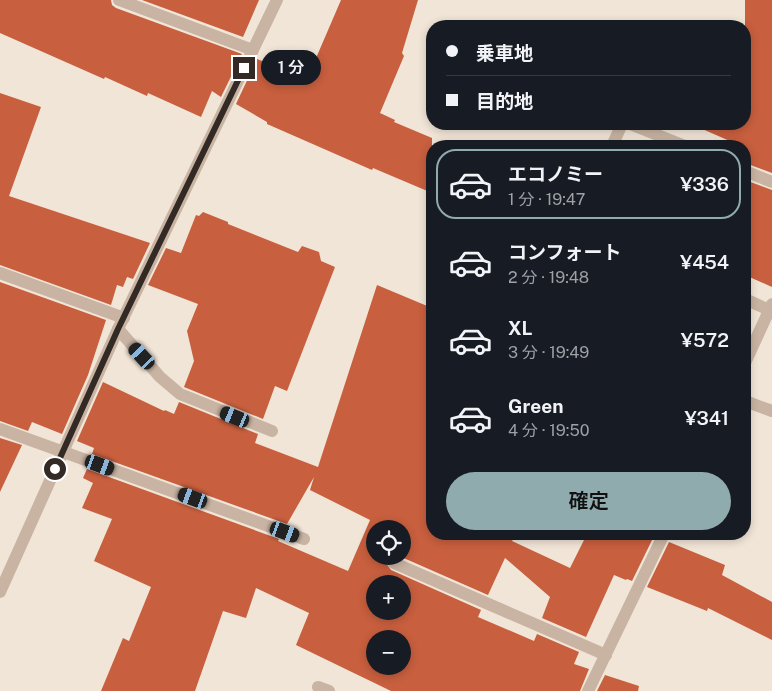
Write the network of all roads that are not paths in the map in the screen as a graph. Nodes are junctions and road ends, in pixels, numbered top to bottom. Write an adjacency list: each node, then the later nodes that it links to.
1 (119, 0): 3 (street)
2 (277, 0): 3 (street)
3 (253, 50): 11 (street)
4 (645, 130): 5 (street)
5 (670, 140)
6 (751, 173): 7 (street)
7 (772, 182)
8 (0, 273): 11 (street)
9 (751, 301): 10 (street)
10 (771, 307): 12 (street)
11 (121, 323): 16 (street); 17 (street)
12 (751, 350)
13 (751, 403): 14 (street)
14 (772, 411)
15 (0, 429): 17 (street)
16 (272, 431)
17 (63, 452): 18 (street); 21 (street)
18 (304, 538)
19 (661, 540): 22 (street)
20 (401, 565): 22 (street)
21 (0, 592)
22 (606, 655): 23 (street)
23 (588, 691)

